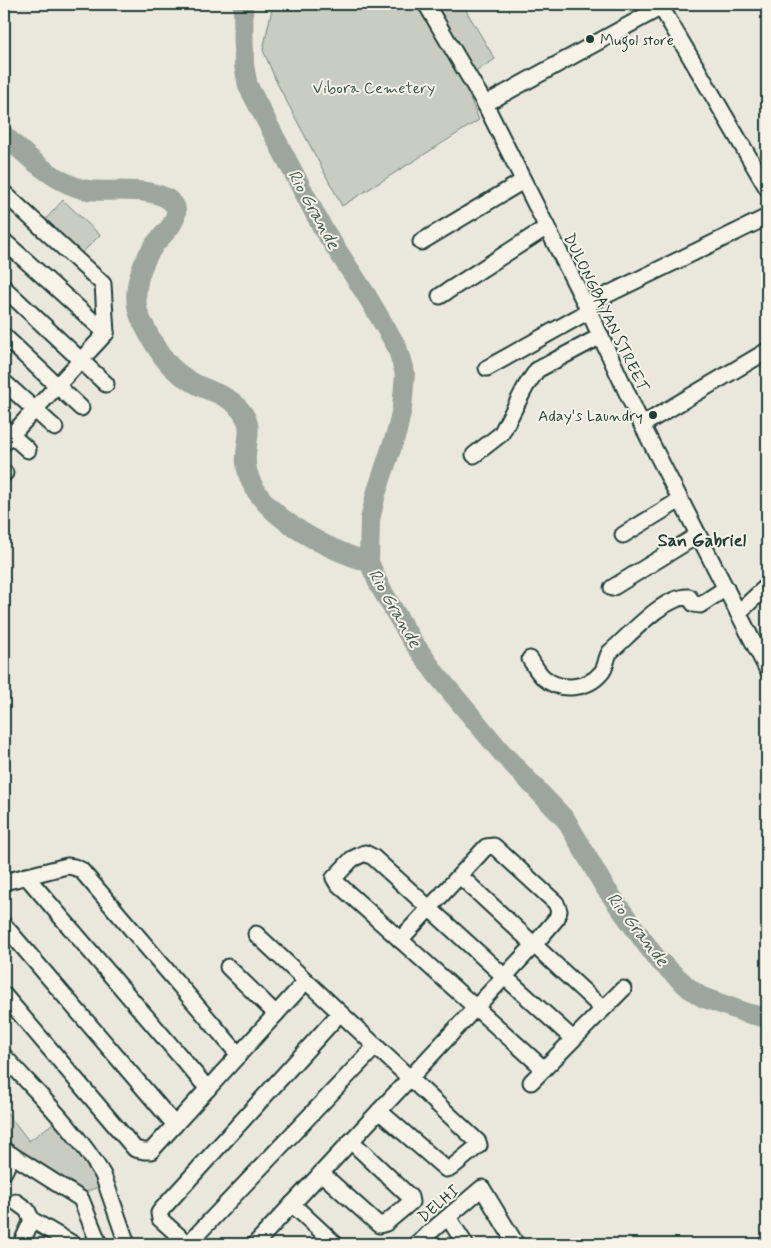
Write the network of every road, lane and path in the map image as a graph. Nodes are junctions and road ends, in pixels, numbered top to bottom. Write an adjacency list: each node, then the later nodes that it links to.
1 (426, 4): 3 (street, DULONGBAYAN STREET)
2 (664, 5): 3 (street); 5 (street)
3 (485, 104): 4 (street, DULONGBAYAN STREET)
4 (523, 181): 8 (street, DULONGBAYAN STREET); 10 (street)
5 (767, 188)
6 (4, 193): 14 (street)
7 (767, 217): 13 (street)
8 (547, 227): 12 (street); 13 (street, DULONGBAYAN STREET)
9 (4, 241): 14 (street)
10 (421, 242)
11 (4, 288): 18 (street)
12 (440, 296)
13 (588, 308): 16 (street, DULONGBAYAN STREET); 19 (street)
14 (106, 333): 18 (street)
15 (4, 336): 22 (street)
16 (601, 336): 25 (street, DULONGBAYAN STREET); 29 (street)
17 (767, 351): 25 (street)
18 (81, 360): 21 (street); 22 (street)
19 (487, 368)
20 (4, 382): 24 (street)
21 (106, 384)
22 (57, 386): 23 (street); 24 (street)
23 (81, 408)
24 (34, 410): 26 (street); 27 (street)
25 (642, 425): 30 (street, DULONGBAYAN STREET)
26 (55, 428)
27 (6, 436): 28 (street)
28 (28, 450)
29 (474, 455)
30 (680, 500): 31 (street); 32 (street, DULONGBAYAN STREET)
31 (622, 535)
32 (698, 536): 34 (street); 35 (street, DULONGBAYAN STREET)
33 (767, 586): 36 (street)
34 (612, 588)
35 (726, 588): 36 (street, DULONGBAYAN STREET); 37 (street)
36 (738, 613): 38 (street, DULONGBAYAN STREET)
37 (530, 659)
38 (767, 669)
39 (26, 876): 41 (street); 58 (street); 63 (street)
40 (460, 876): 42 (street); 46 (street); 46 (street)
41 (4, 882)
42 (429, 908): 45 (street); 45 (street); 48 (street)
43 (4, 925): 65 (street)
44 (256, 934): 49 (street)
45 (400, 940): 52 (street)
46 (534, 945): 48 (street); 53 (street)
47 (228, 967): 55 (street)
48 (504, 977): 52 (street); 56 (street)
49 (306, 981): 54 (street); 55 (street)
50 (623, 989): 53 (street)
51 (4, 995): 65 (street)
52 (475, 1008): 60 (street); 61 (street)
53 (603, 1010): 56 (street)
54 (340, 1013): 57 (street); 79 (street)
55 (276, 1014): 58 (street)
56 (573, 1039): 60 (street)
57 (376, 1046): 61 (street); 79 (street)
58 (239, 1055): 63 (street)
59 (4, 1056): 78 (street)
60 (544, 1069): 62 (street)
61 (410, 1078): 64 (street); 64 (street)
62 (531, 1082)
63 (208, 1089): 65 (street)
64 (379, 1111): 66 (street)
65 (175, 1125)
66 (351, 1141): 69 (street); 69 (street)
67 (8, 1152): 68 (street); 77 (street)
68 (4, 1172)
69 (321, 1173): 71 (street)
70 (16, 1202): 73 (street)
71 (292, 1204): 74 (street); 80 (street)
72 (448, 1217): 81 (street, DELHI); 82 (street); 83 (street, DELHI)
73 (32, 1220): 75 (street); 76 (street)
74 (262, 1242)
75 (21, 1244)
76 (72, 1244)
77 (99, 1244)
78 (127, 1244)
79 (188, 1244)
80 (335, 1244)
81 (416, 1244)
82 (464, 1244)
83 (516, 1244)

